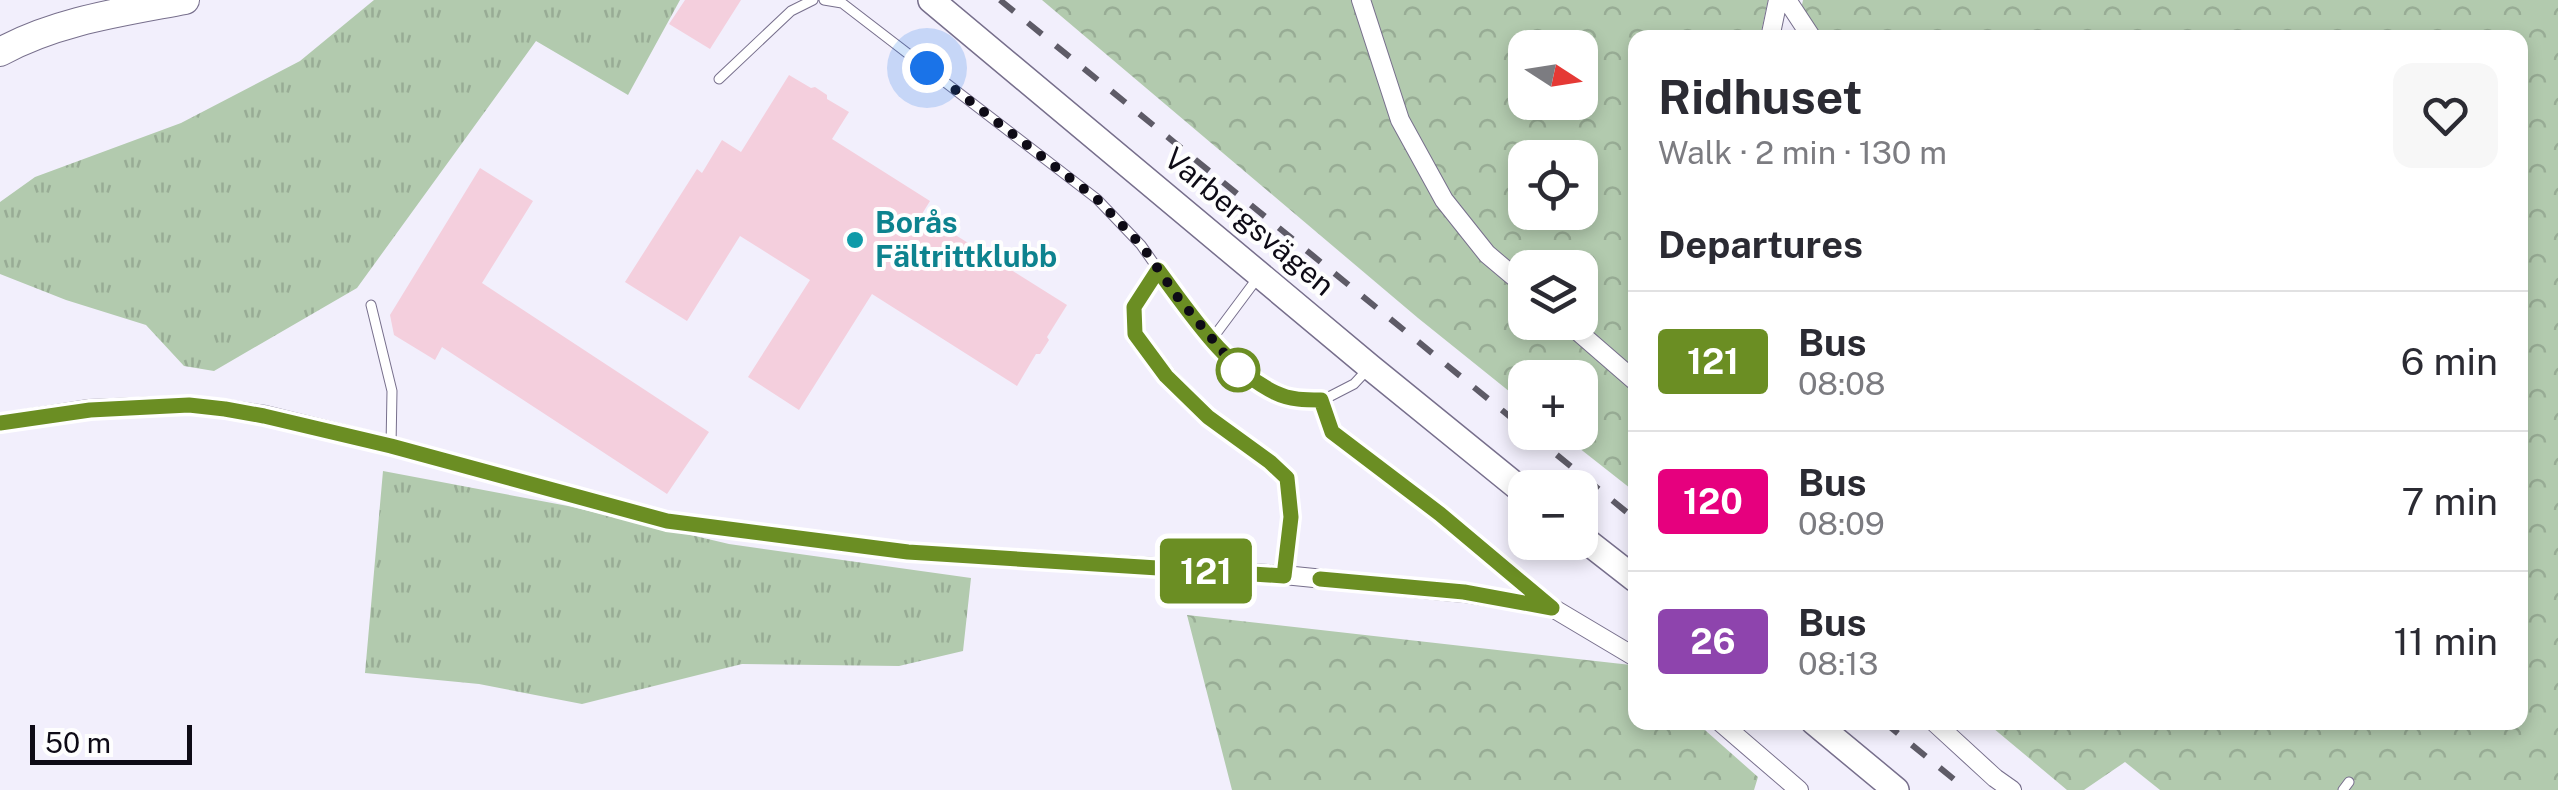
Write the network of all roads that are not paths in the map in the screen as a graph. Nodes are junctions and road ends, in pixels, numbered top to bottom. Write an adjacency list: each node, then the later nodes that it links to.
1 (184, 0): 10 (main road)
2 (813, 0): 11 (lane)
3 (824, 0): 12 (lane)
4 (931, 0): 14 (main road, Varbergsvägen)
5 (1361, 0): 13 (street)
6 (1778, 0): 8 (street)
7 (1787, 0): 9 (street)
8 (1772, 30)
9 (1807, 30)
10 (0, 52)
11 (720, 79)
12 (1158, 270): 16 (lane); 26 (street)
13 (1508, 272)
14 (1261, 274): 16 (lane); 18 (main road, Varbergsvägen)
15 (370, 305): 22 (lane)
16 (1212, 339): 20 (lane)
17 (1589, 340): 19 (street)
18 (1370, 367): 20 (lane); 23 (main road, Varbergsvägen)
19 (1628, 374)
20 (1321, 400): 27 (street)
21 (0, 423): 22 (street)
22 (391, 446): 26 (street)
23 (1508, 479)
24 (1598, 550): 25 (main road)
25 (1628, 574)
26 (1284, 576): 27 (street)
27 (1552, 608): 28 (street)
28 (1628, 653)
29 (1729, 730): 32 (street)
30 (1824, 730): 33 (main road)
31 (1943, 730): 34 (street)
32 (1799, 790)
33 (1896, 790)
34 (2012, 790)

